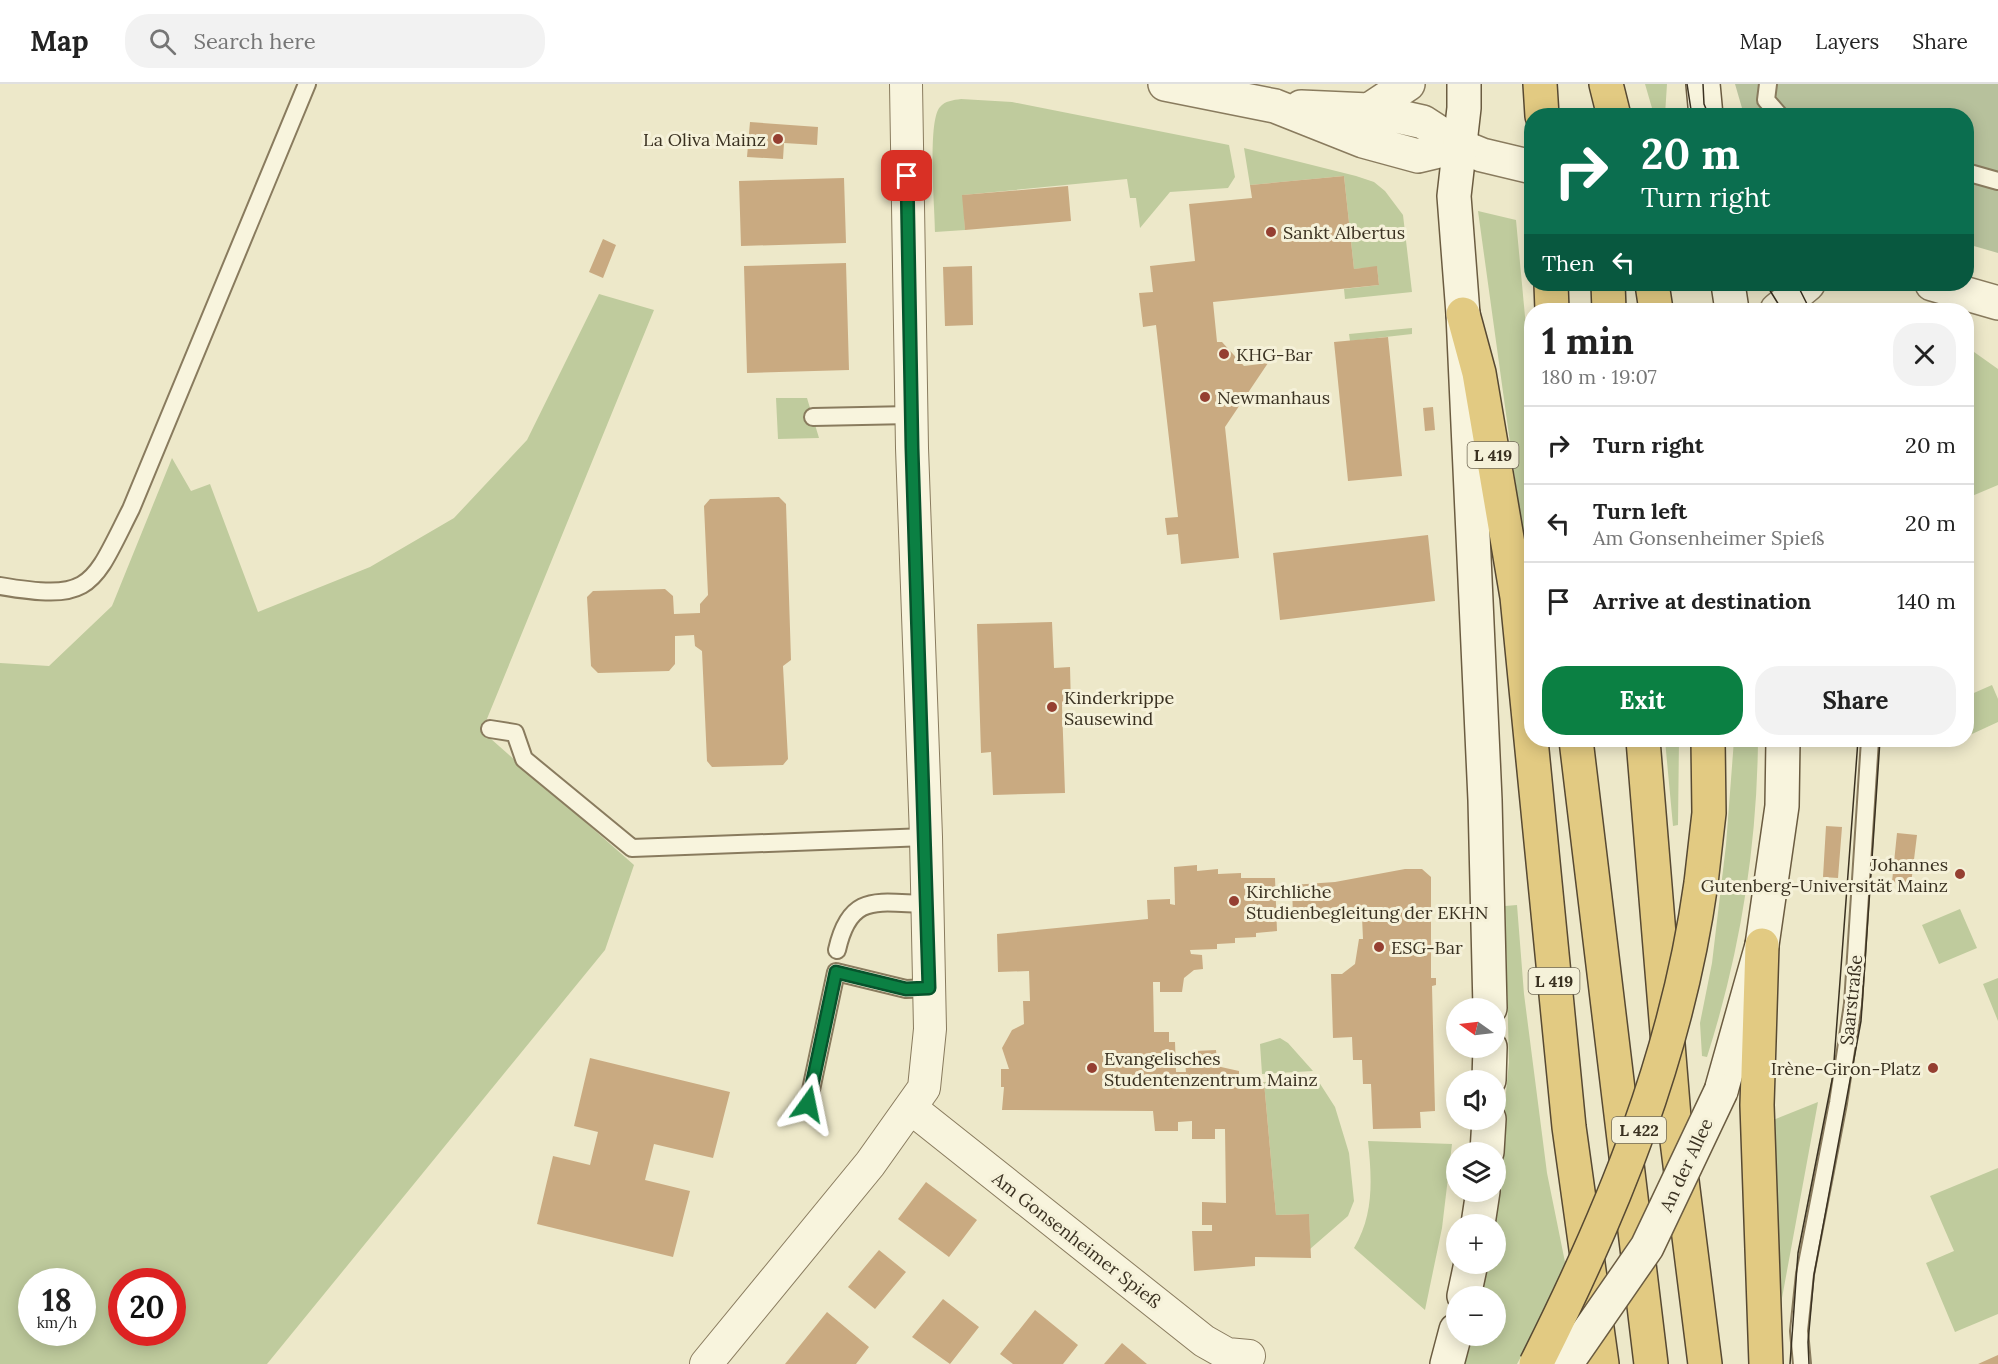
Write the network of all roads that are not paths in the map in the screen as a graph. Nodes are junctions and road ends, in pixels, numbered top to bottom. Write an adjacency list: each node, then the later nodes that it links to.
1 (307, 84): 24 (lane)
2 (906, 84): 22 (street)
3 (1165, 84): 9 (main road)
4 (1408, 84): 14 (main road)
5 (1464, 84): 15 (main road)
6 (1540, 84): 10 (highway)
7 (1604, 84): 11 (highway); 12 (highway)
8 (1768, 84): 13 (lane)
9 (1275, 106): 14 (main road); 15 (main road)
10 (1542, 108)
11 (1603, 108)
12 (1612, 108)
13 (1773, 108)
14 (1369, 111): 15 (main road)
15 (1471, 150): 16 (main road); 21 (main road)
16 (1524, 165)
17 (1974, 174): 18 (lane)
18 (1998, 181)
19 (1956, 291): 20 (main road)
20 (1998, 303)
21 (1463, 314): 25 (highway, L 419); 38 (main road)
22 (911, 415): 23 (lane); 33 (street)
23 (813, 417)
24 (0, 586)
25 (1524, 668)
26 (490, 729): 33 (lane)
27 (1532, 747): 47 (highway, L 419)
28 (1577, 747): 48 (highway, L 419)
29 (1644, 747): 49 (highway)
30 (1708, 747): 45 (highway, L 422, bridge)
31 (1783, 747): 35 (main road)
32 (1870, 747): 51 (lane, Saarstraße)
33 (926, 837): 34 (street)
34 (927, 904): 36 (lane); 37 (street)
35 (1762, 945): 46 (main road, An der Allee, bridge); 50 (highway)
36 (837, 950)
37 (929, 988): 39 (lane); 40 (street)
38 (1490, 998)
39 (808, 1104)
40 (912, 1109): 42 (street, Am Gonsenheimer Spieß); 43 (street)
41 (1452, 1346): 44 (main road)
42 (1249, 1356)
43 (706, 1364)
44 (1447, 1364)
45 (1536, 1364)
46 (1565, 1364)
47 (1602, 1364)
48 (1651, 1364)
49 (1705, 1364)
50 (1766, 1364)
51 (1802, 1364)

